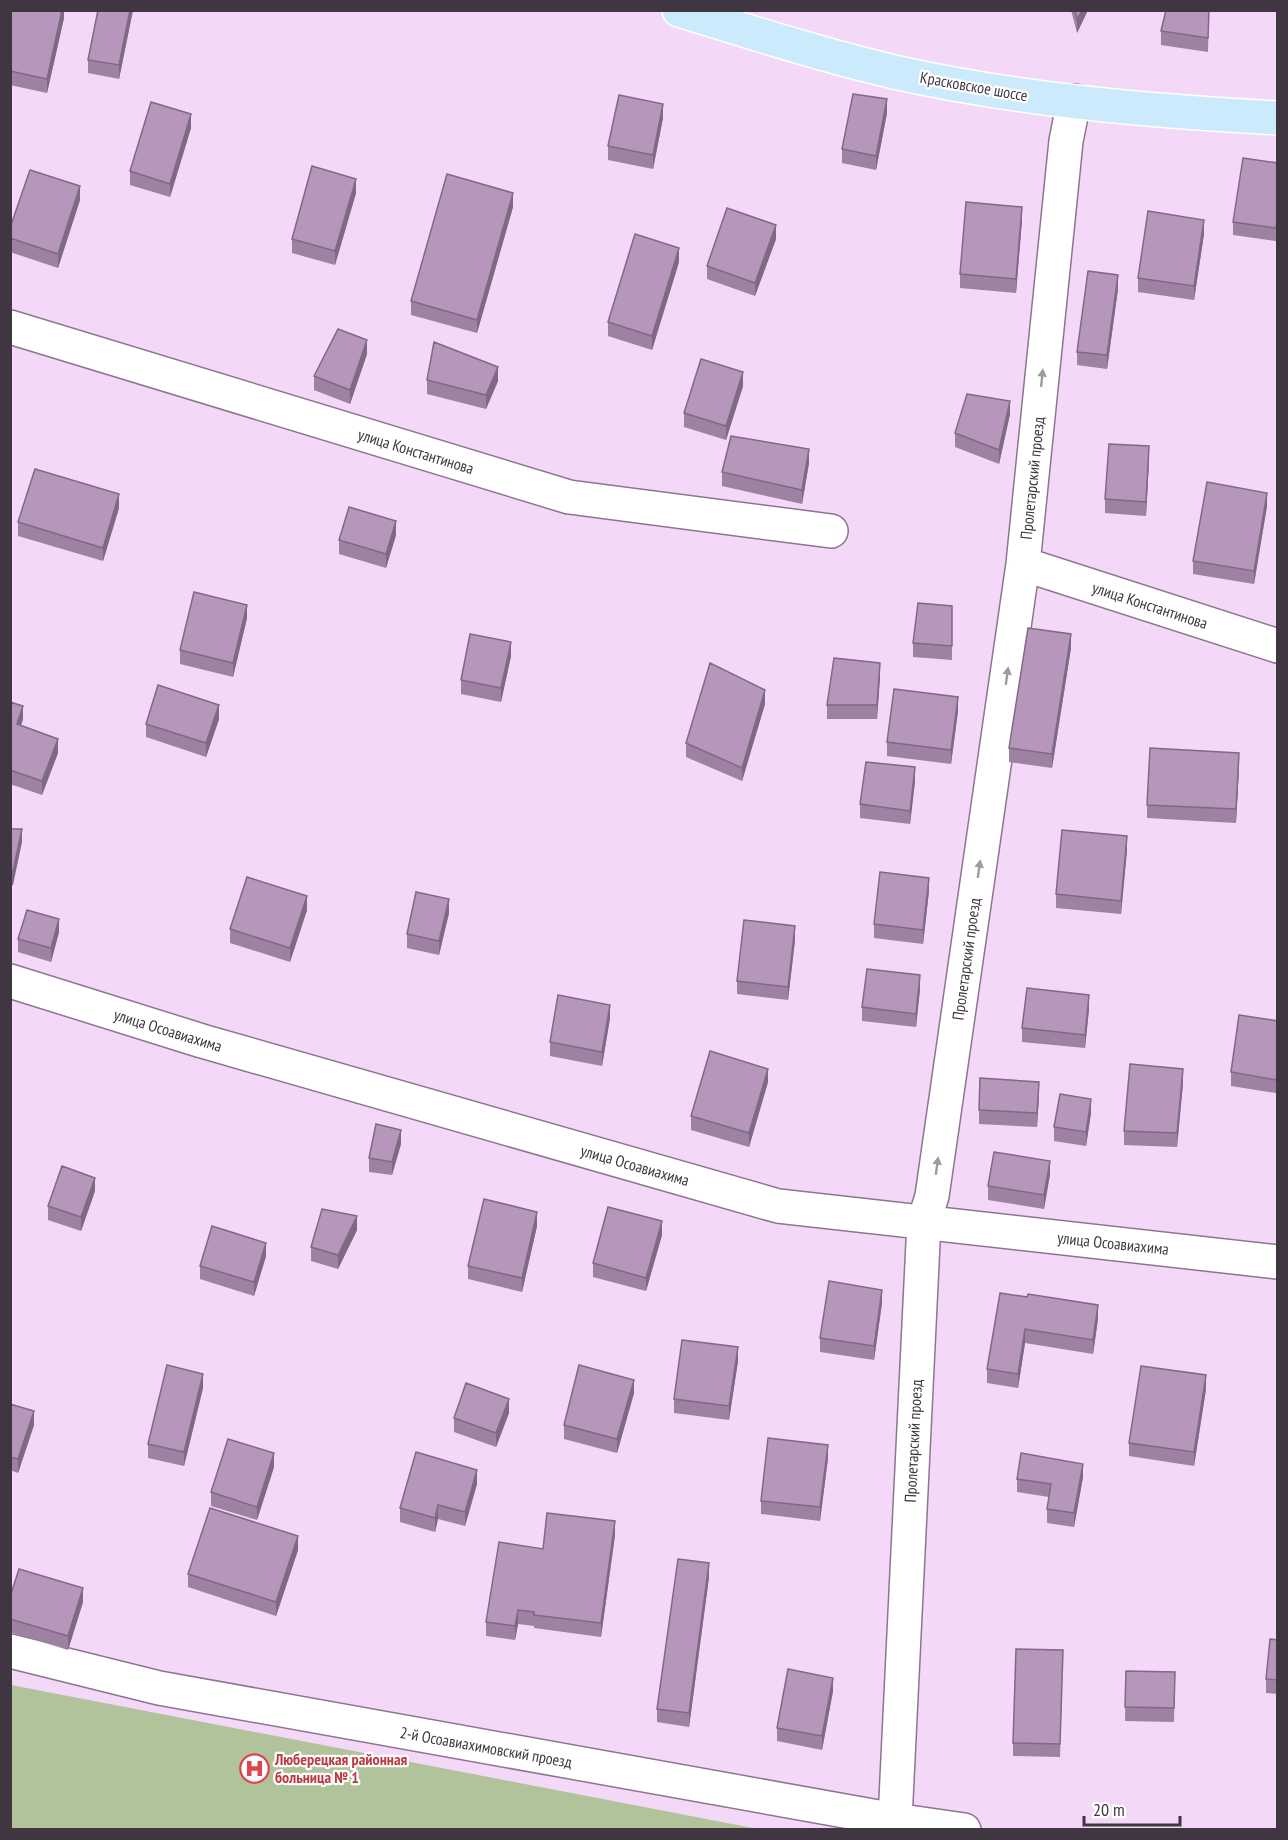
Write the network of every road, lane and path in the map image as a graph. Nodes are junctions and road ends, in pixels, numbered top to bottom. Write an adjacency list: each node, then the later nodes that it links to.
1 (679, 10): 2 (main road, Красковское шоссе)
2 (1074, 101): 3 (main road, Красковское шоссе); 6 (street, Пролетарский проезд, one-way to 2)
3 (1278, 118)
4 (10, 327): 5 (street, улица Константинова)
5 (831, 531)
6 (1023, 564): 7 (street, улица Константинова); 9 (street, Пролетарский проезд, one-way to 6)
7 (1278, 646)
8 (10, 981): 9 (street, улица Осоавиахима)
9 (924, 1222): 10 (street, улица Осоавиахима); 12 (street, Пролетарский проезд)
10 (1278, 1262)
11 (10, 1651): 12 (street, 2-й Осоавиахимовский проезд)
12 (895, 1820): 13 (street, 2-й Осоавиахимовский проезд)
13 (964, 1830)

